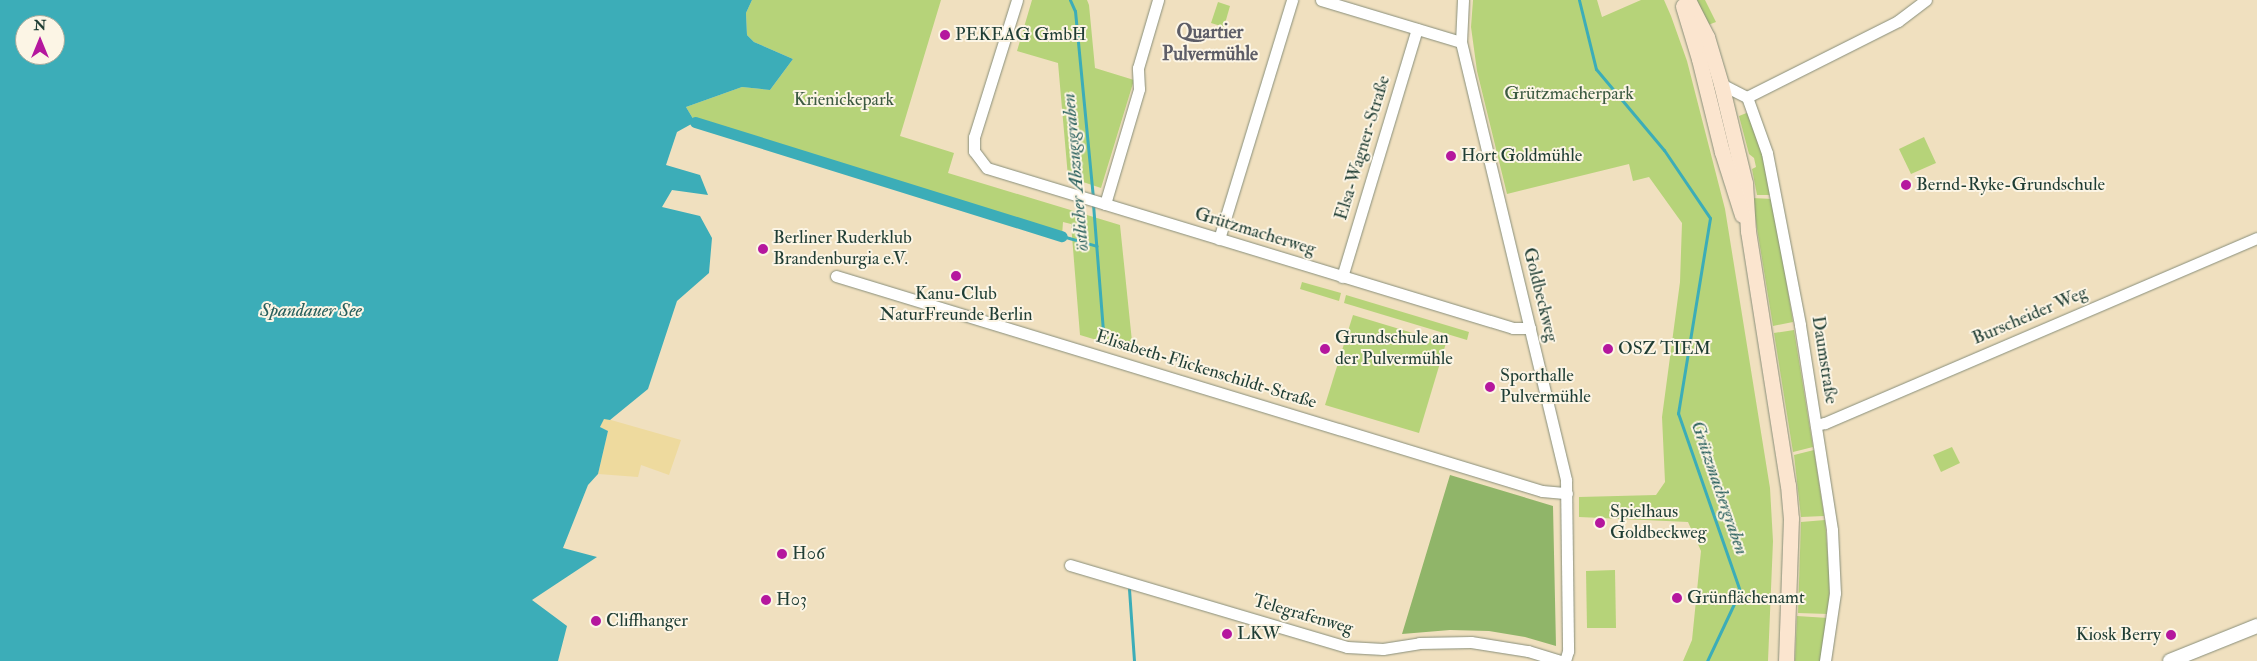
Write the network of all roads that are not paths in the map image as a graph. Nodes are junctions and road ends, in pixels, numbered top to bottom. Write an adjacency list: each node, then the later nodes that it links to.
1 (1017, 0): 13 (street, Grützmacherweg)
2 (1158, 0): 13 (street)
3 (1292, 0): 16 (street)
4 (1321, 0): 9 (street)
5 (1463, 0): 10 (street, Goldbeckweg)
6 (1681, 0): 14 (main road)
7 (1688, 0): 11 (main road)
8 (1926, 0): 12 (street)
9 (1417, 29): 10 (street); 18 (street, Elsa-Wagner-Straße)
10 (1461, 42): 19 (street, Goldbeckweg)
11 (1721, 84): 12 (street); 14 (main road)
12 (1747, 98): 20 (street, Daumstraße)
13 (1100, 203): 16 (street, Grützmacherweg)
14 (1748, 231): 26 (main road)
15 (2257, 238): 20 (street, Burscheider Weg)
16 (1220, 239): 18 (street, Grützmacherweg)
17 (836, 276): 21 (street, Elisabeth-Flickenschildt-Straße)
18 (1342, 277): 19 (street, Grützmacherweg)
19 (1530, 328): 21 (street, Goldbeckweg)
20 (1816, 425): 27 (street, Daumstraße)
21 (1567, 493): 25 (street, Goldbeckweg)
22 (1070, 565): 24 (street, Telegrafenweg)
23 (2257, 626): 28 (street)
24 (1560, 661)
25 (1565, 661)
26 (1786, 661)
27 (1825, 661)
28 (2170, 661)

